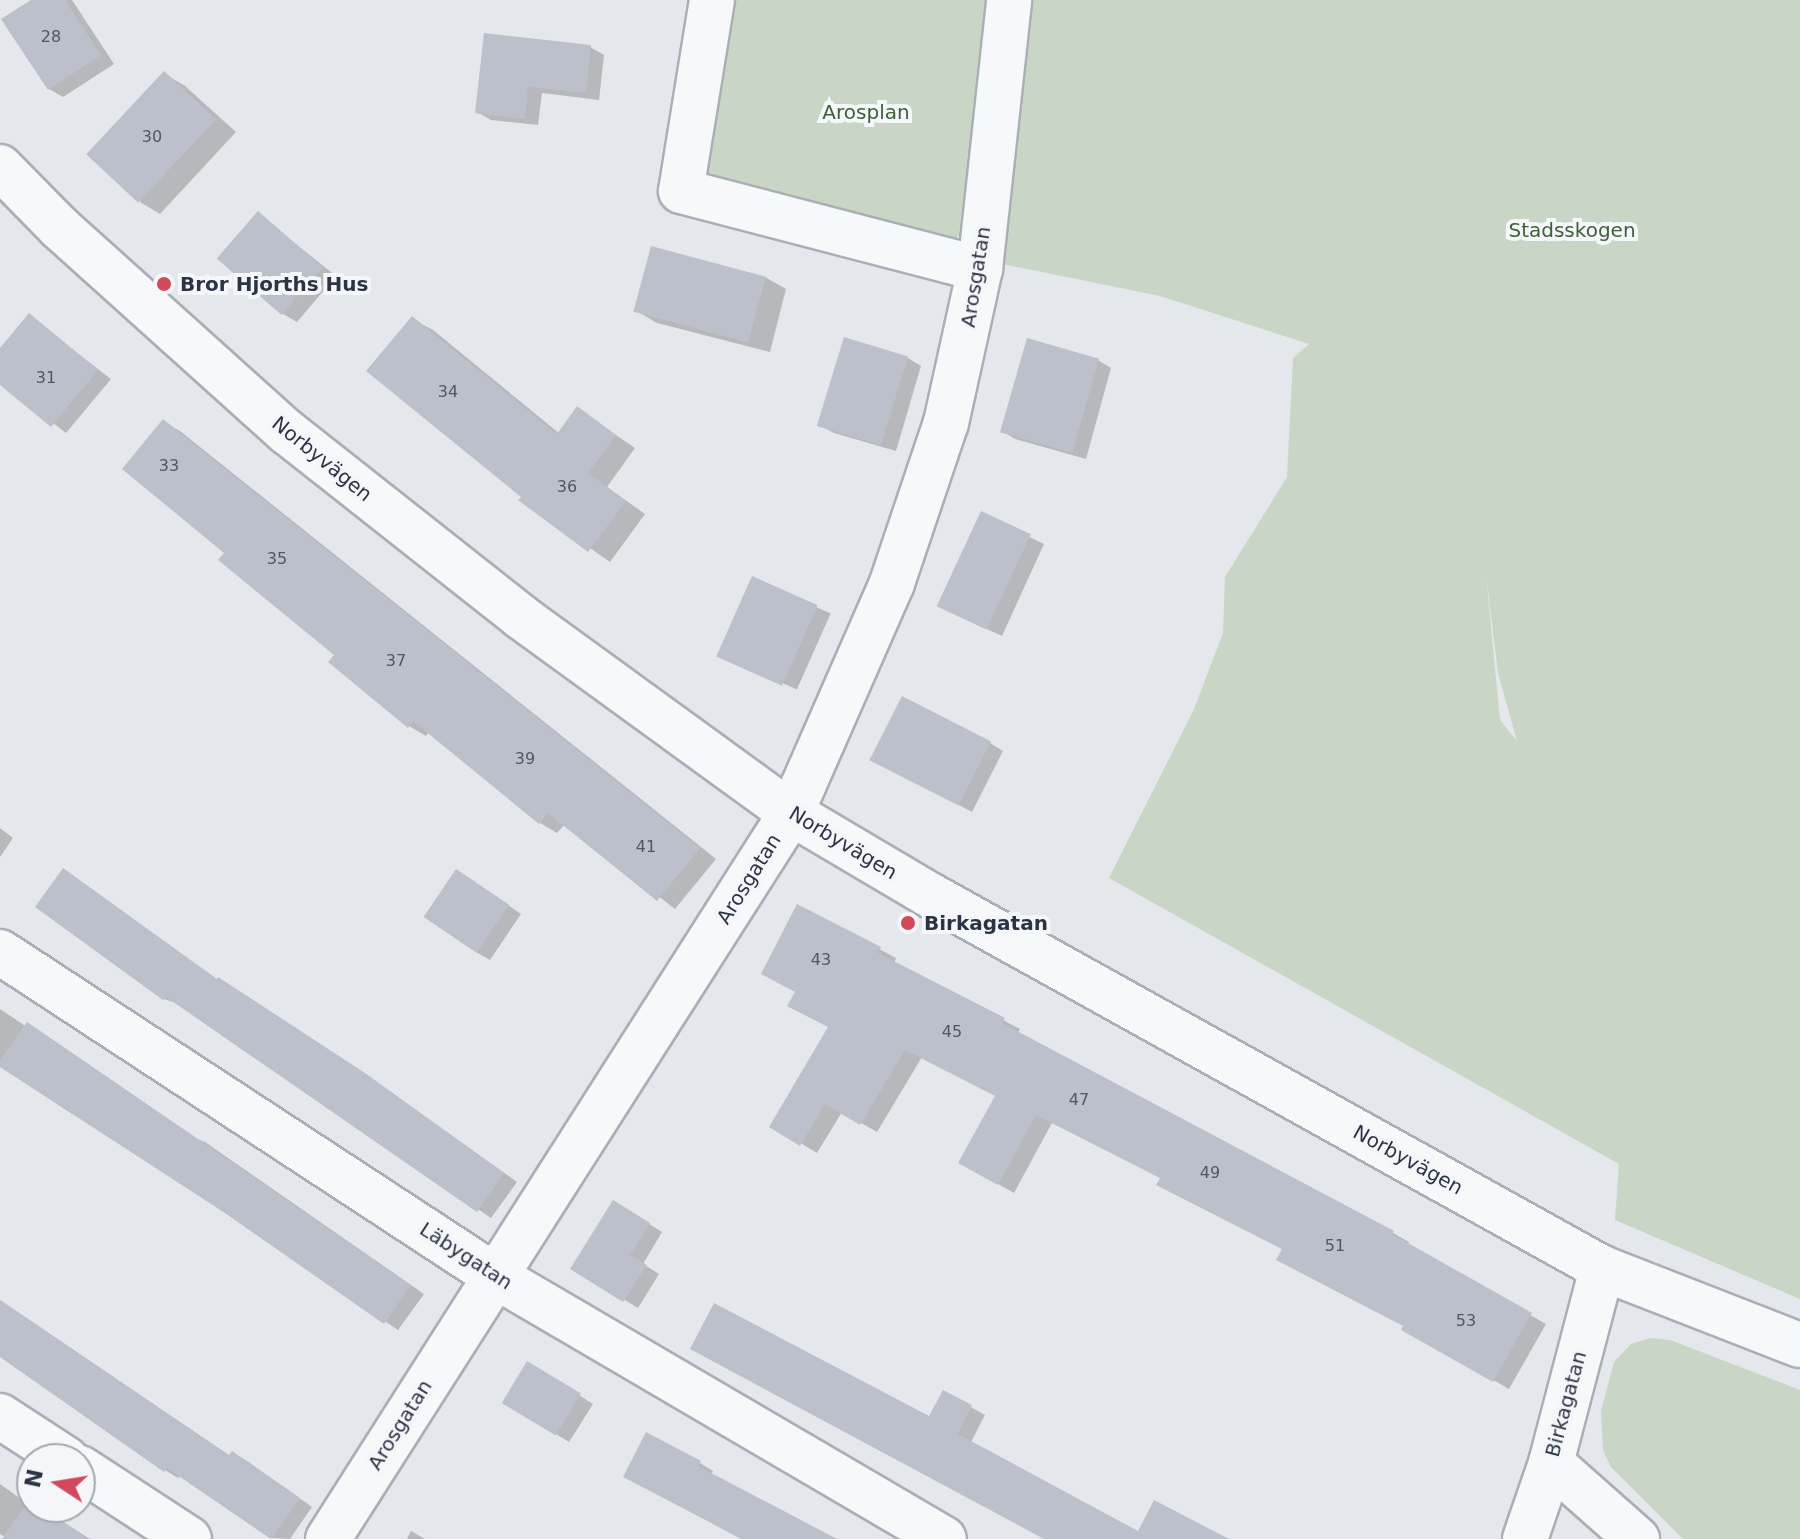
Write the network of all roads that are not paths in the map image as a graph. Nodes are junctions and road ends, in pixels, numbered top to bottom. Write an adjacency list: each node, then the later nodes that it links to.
1 (712, 0): 4 (street)
2 (1009, 0): 4 (street, Arosgatan)
3 (0, 167): 5 (street, Norbyvägen)
4 (980, 269): 5 (street, Arosgatan)
5 (791, 813): 7 (street, Norbyvägen); 8 (street, Arosgatan)
6 (0, 952): 8 (street, Läbygatan)
7 (1602, 1268): 9 (street, Norbyvägen); 12 (street, Birkagatan)
8 (495, 1276): 15 (street, Arosgatan); 16 (street, Läbygatan)
9 (1800, 1345)
10 (0, 1416): 11 (street)
11 (41, 1443)
12 (1551, 1463): 17 (street, Birkagatan); 18 (street)
13 (96, 1478): 14 (street)
14 (189, 1539)
15 (328, 1539)
16 (944, 1539)
17 (1525, 1539)
18 (1637, 1539)

